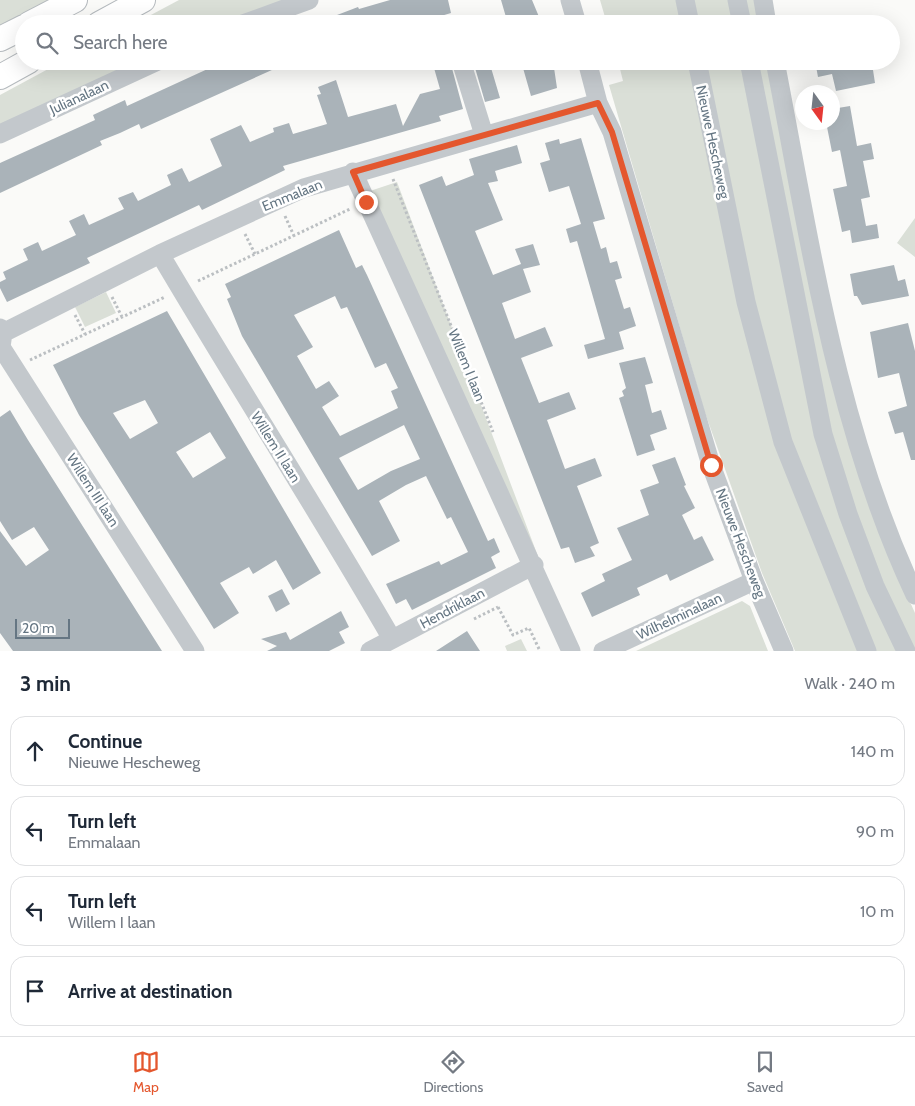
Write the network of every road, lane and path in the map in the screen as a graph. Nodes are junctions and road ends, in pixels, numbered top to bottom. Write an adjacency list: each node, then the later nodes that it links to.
1 (75, 0): 8 (main road)
2 (143, 0): 9 (main road)
3 (310, 0): 10 (street)
4 (570, 0): 11 (street)
5 (685, 0): 12 (street)
6 (737, 0): 13 (street)
7 (763, 0): 14 (street)
8 (47, 15)
9 (116, 15)
10 (268, 15)
11 (574, 15)
12 (688, 15)
13 (740, 15)
14 (766, 15)
15 (15, 32): 16 (main road)
16 (0, 39)
17 (15, 69): 24 (main road)
18 (139, 70): 26 (street, Julianalaan)
19 (465, 70): 27 (street)
20 (589, 70): 25 (street, Nieuwe Hescheweg)
21 (699, 70): 44 (street, Nieuwe Hescheweg)
22 (751, 70): 45 (street)
23 (777, 70): 36 (street)
24 (0, 77)
25 (598, 103): 27 (street, Emmalaan); 34 (street, Nieuwe Hescheweg)
26 (0, 134)
27 (484, 136): 28 (street, Emmalaan)
28 (387, 163): 29 (street, Emmalaan); 32 (path, Willem I laan)
29 (353, 172): 30 (street, Emmalaan); 33 (street, Willem I laan)
30 (160, 254): 31 (street, Emmalaan); 37 (street, Willem II laan)
31 (1, 339): 38 (street, Willem III laan)
32 (495, 436)
33 (534, 565): 35 (street, Hendriklaan); 41 (street, Willem I laan)
34 (754, 581): 42 (street, Wilhelminalaan); 43 (street, Nieuwe Hescheweg)
35 (488, 589): 37 (street, Hendriklaan); 40 (path)
36 (915, 595)
37 (392, 640): 39 (street, Hendriklaan)
38 (195, 651)
39 (370, 651)
40 (540, 651)
41 (571, 651)
42 (604, 651)
43 (784, 651)
44 (867, 651)
45 (906, 651)

